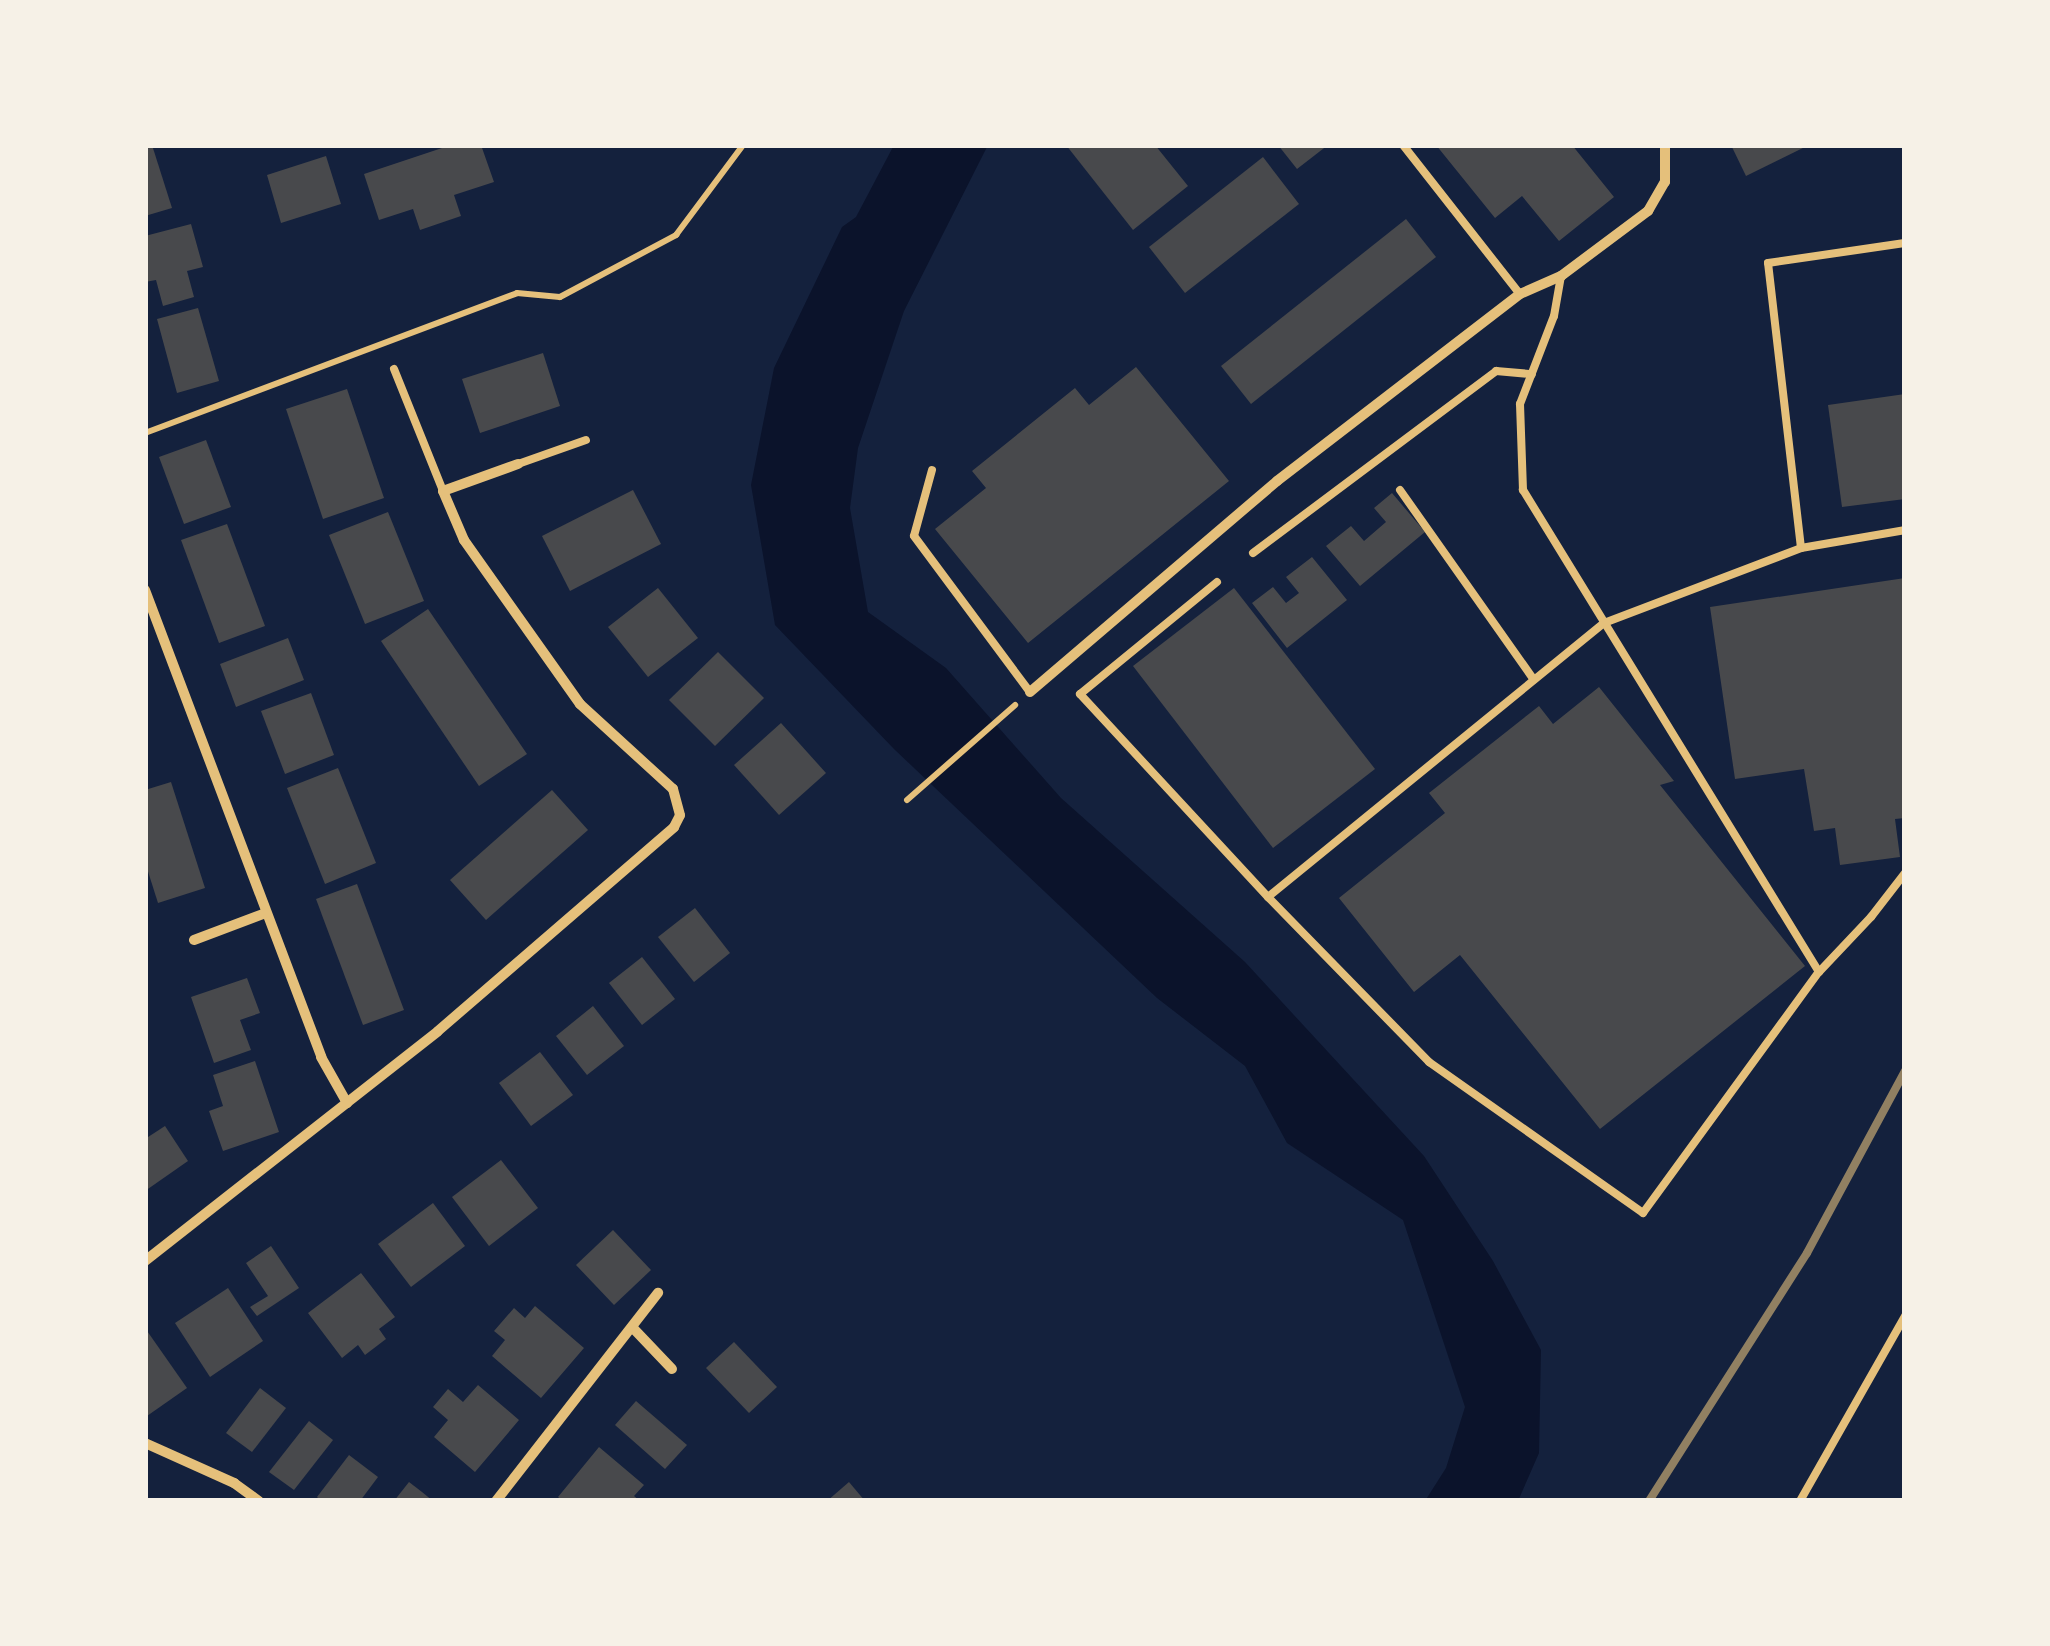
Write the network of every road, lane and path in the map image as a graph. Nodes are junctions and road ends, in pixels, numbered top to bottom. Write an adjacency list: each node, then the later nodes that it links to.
1 (743, 145): 9 (path)
2 (1403, 145): 6 (lane)
3 (1665, 145): 5 (street)
4 (1905, 243): 16 (lane)
5 (1561, 276): 6 (street); 8 (lane)
6 (1520, 294): 22 (street)
7 (394, 370): 14 (lane)
8 (1532, 374): 17 (lane); 20 (lane)
9 (145, 433)
10 (586, 440): 11 (lane)
11 (518, 464): 14 (street)
12 (932, 470): 22 (lane)
13 (1400, 490): 21 (lane)
14 (443, 491): 30 (street)
15 (1905, 530): 16 (lane)
16 (1801, 548): 20 (lane)
17 (1252, 553)
18 (1217, 582): 26 (lane)
19 (145, 590): 27 (street)
20 (1604, 623): 21 (lane); 29 (lane)
21 (1534, 680): 26 (lane)
22 (1030, 692)
23 (1013, 707): 24 (path)
24 (907, 800)
25 (1905, 873): 29 (lane)
26 (1268, 897): 29 (lane)
27 (266, 914): 28 (street); 30 (street)
28 (194, 940)
29 (1819, 972)
30 (347, 1102): 31 (street)
31 (145, 1261)
32 (658, 1293): 34 (street)
33 (1905, 1316): 39 (lane)
34 (632, 1327): 35 (street); 38 (street)
35 (672, 1369)
36 (145, 1443): 37 (street)
37 (259, 1501)
38 (496, 1501)
39 (1800, 1501)

